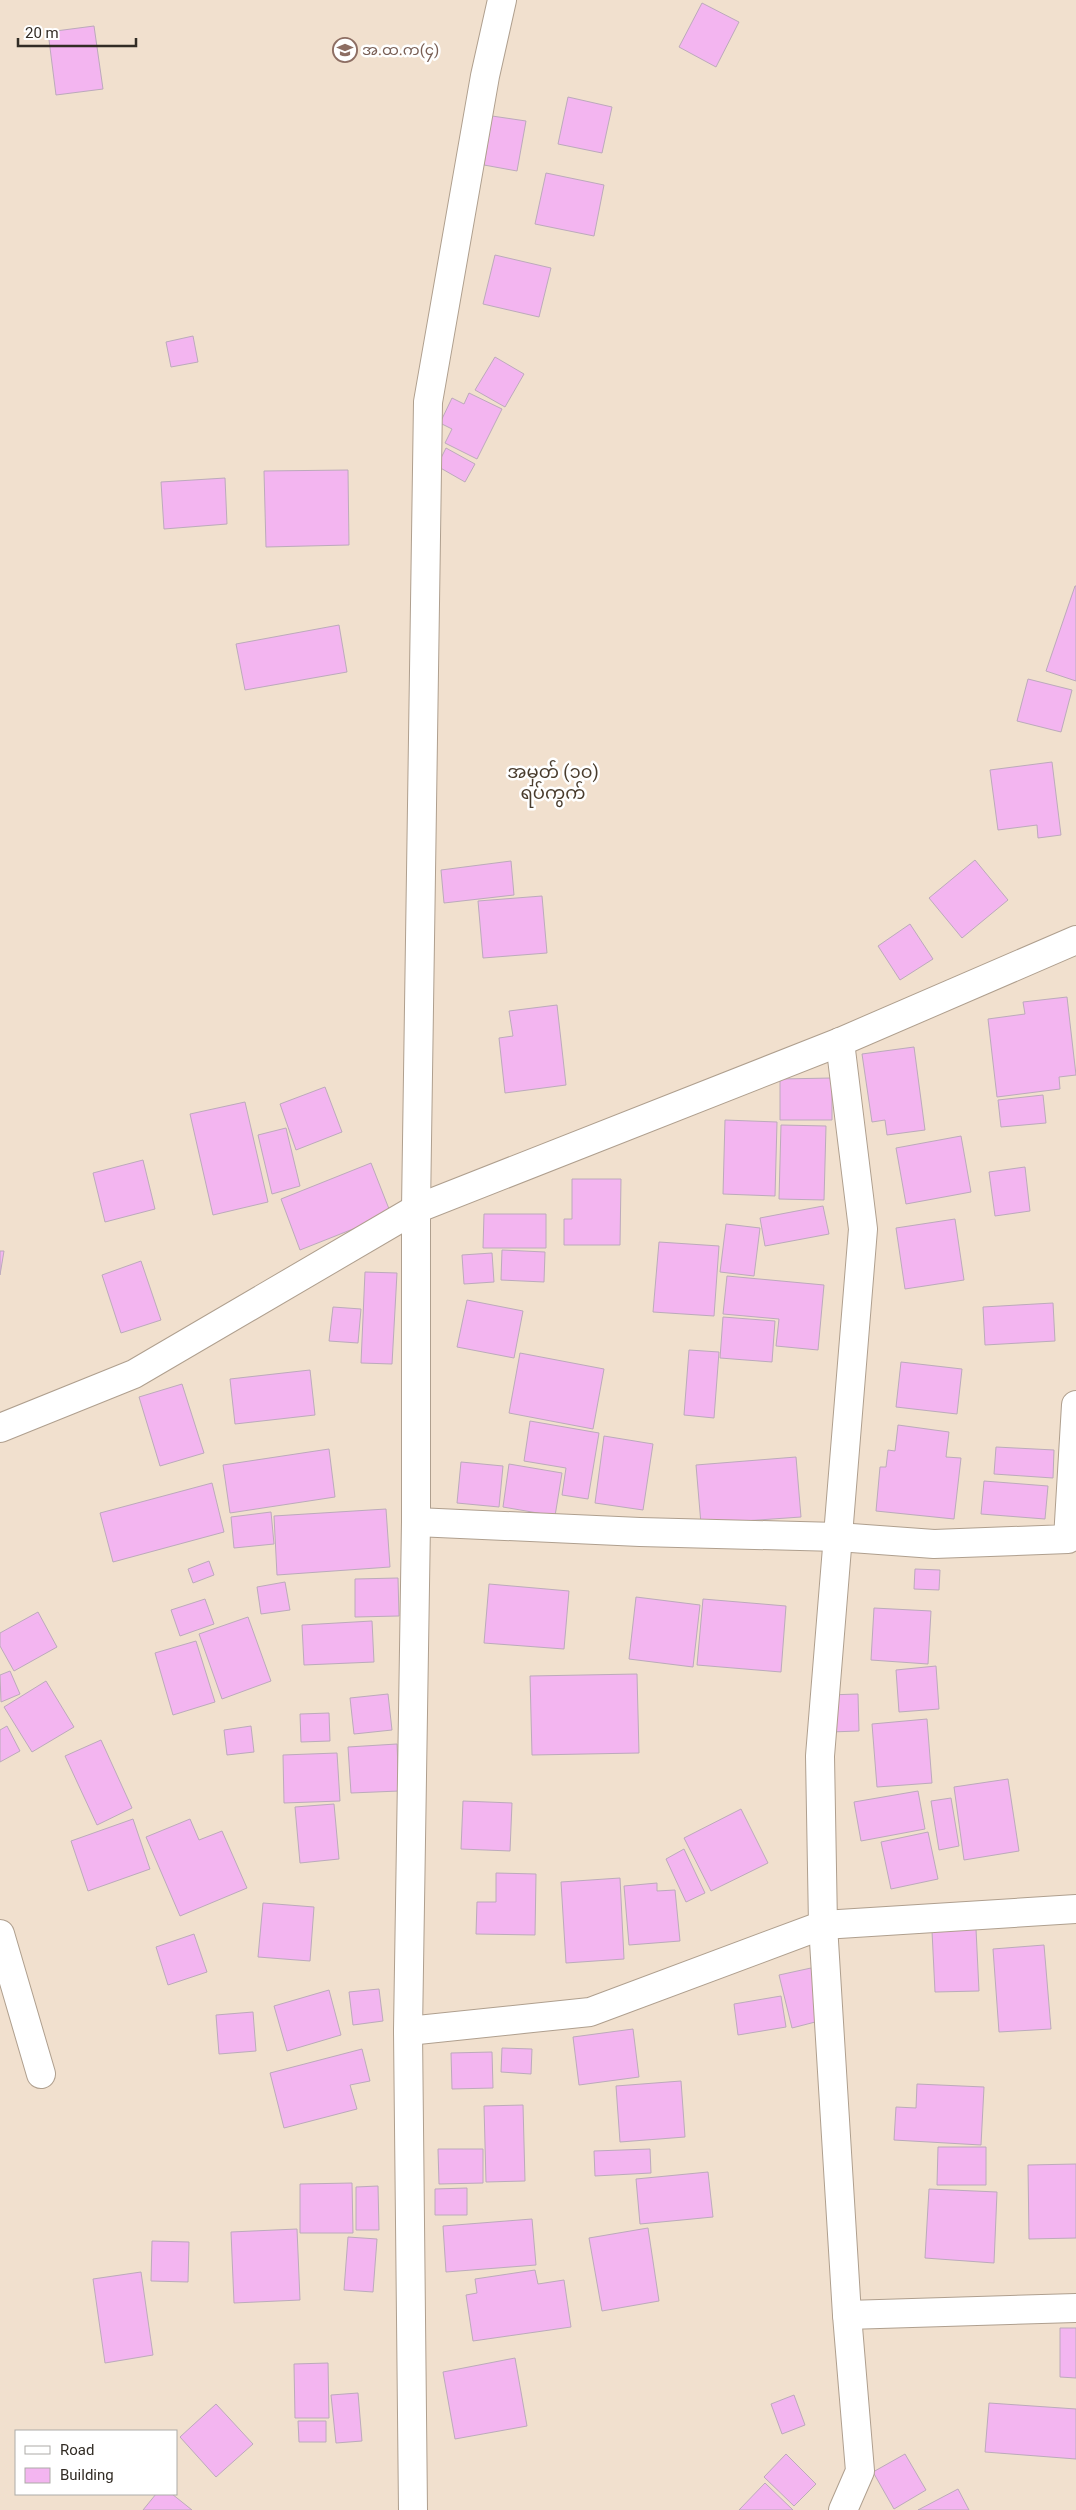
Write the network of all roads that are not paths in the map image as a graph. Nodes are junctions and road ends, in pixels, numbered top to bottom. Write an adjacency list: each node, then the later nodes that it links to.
1 (502, 0): 4 (street)
2 (1076, 940): 3 (street)
3 (840, 1042): 4 (street); 8 (street)
4 (416, 1209): 6 (street); 7 (street)
5 (1076, 1405): 8 (street)
6 (0, 1428)
7 (416, 1522): 8 (street); 12 (street)
8 (838, 1537): 10 (street)
9 (1076, 1909): 10 (street)
10 (823, 1926): 12 (street); 15 (street)
11 (0, 1934): 13 (street)
12 (408, 2031): 16 (street)
13 (41, 2074)
14 (1076, 2308): 15 (street)
15 (847, 2315): 17 (street)
16 (413, 2510)
17 (842, 2510)

